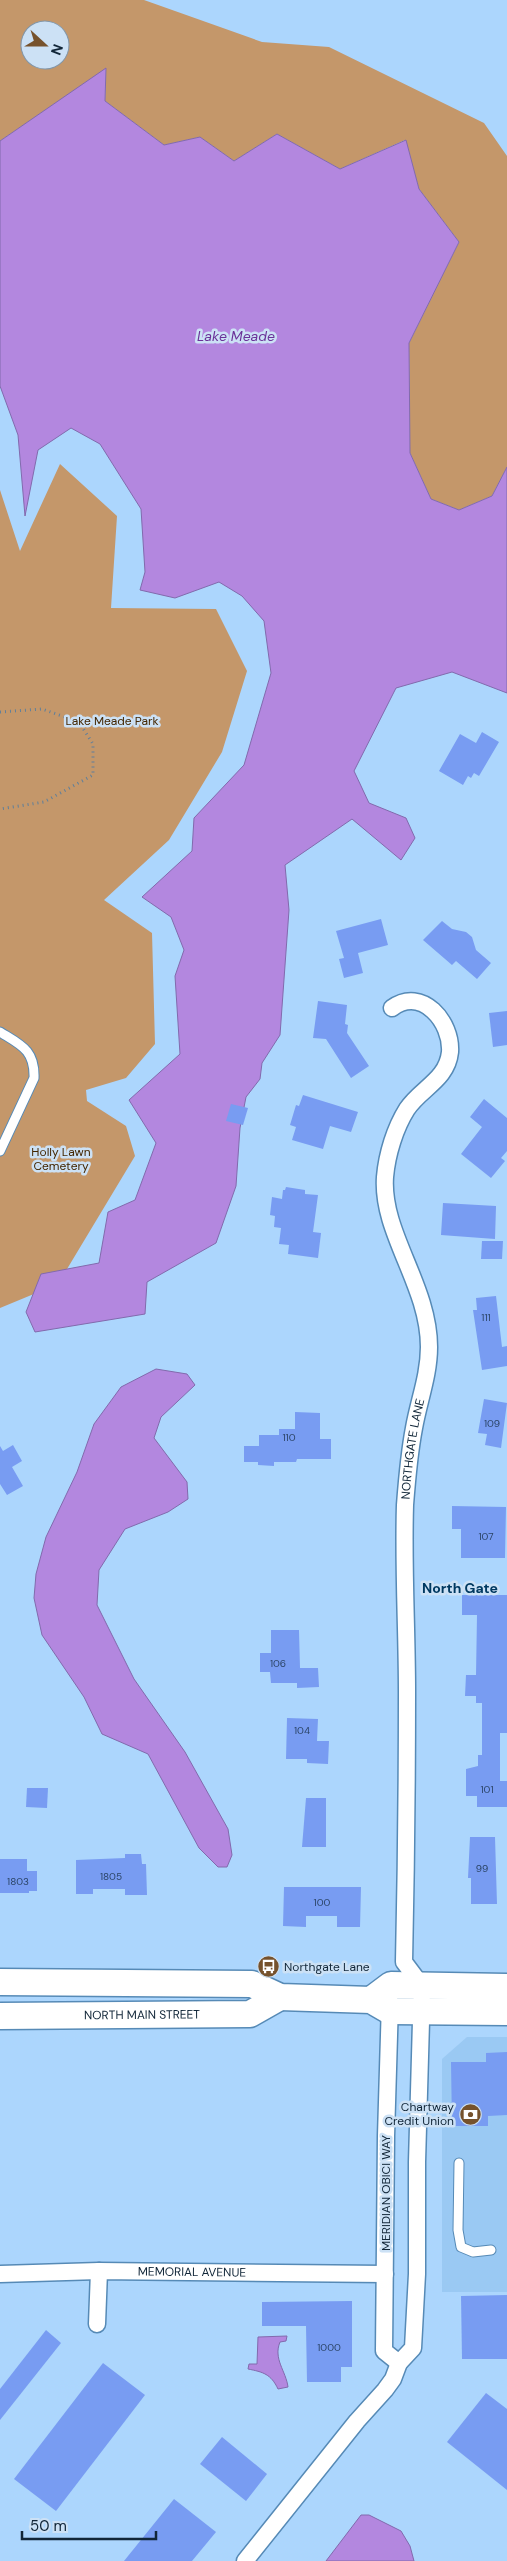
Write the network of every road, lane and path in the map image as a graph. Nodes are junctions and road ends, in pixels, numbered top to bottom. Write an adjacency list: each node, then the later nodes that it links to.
1 (0, 712): 2 (path)
2 (0, 809)
3 (392, 1008): 8 (street, NORTHGATE LANE)
4 (0, 1032): 5 (lane)
5 (0, 1151)
6 (0, 1982): 9 (main road, NORTH MAIN STREET)
7 (507, 1987): 8 (main road, NORTH MAIN STREET)
8 (396, 1990): 9 (main road, NORTH MAIN STREET); 10 (main road, NORTH MAIN STREET); 17 (street, MERIDIAN OBICI WAY)
9 (280, 1998): 12 (main road, NORTH MAIN STREET)
10 (421, 2012): 11 (main road, NORTH MAIN STREET); 19 (street)
11 (507, 2012)
12 (0, 2016)
13 (459, 2163): 14 (lane)
14 (491, 2250)
15 (99, 2271): 16 (street, MEMORIAL AVENUE); 17 (street, MEMORIAL AVENUE); 18 (street)
16 (0, 2274)
17 (385, 2274): 19 (street, MERIDIAN OBICI WAY)
18 (97, 2324)
19 (399, 2363): 20 (street)
20 (245, 2561)

